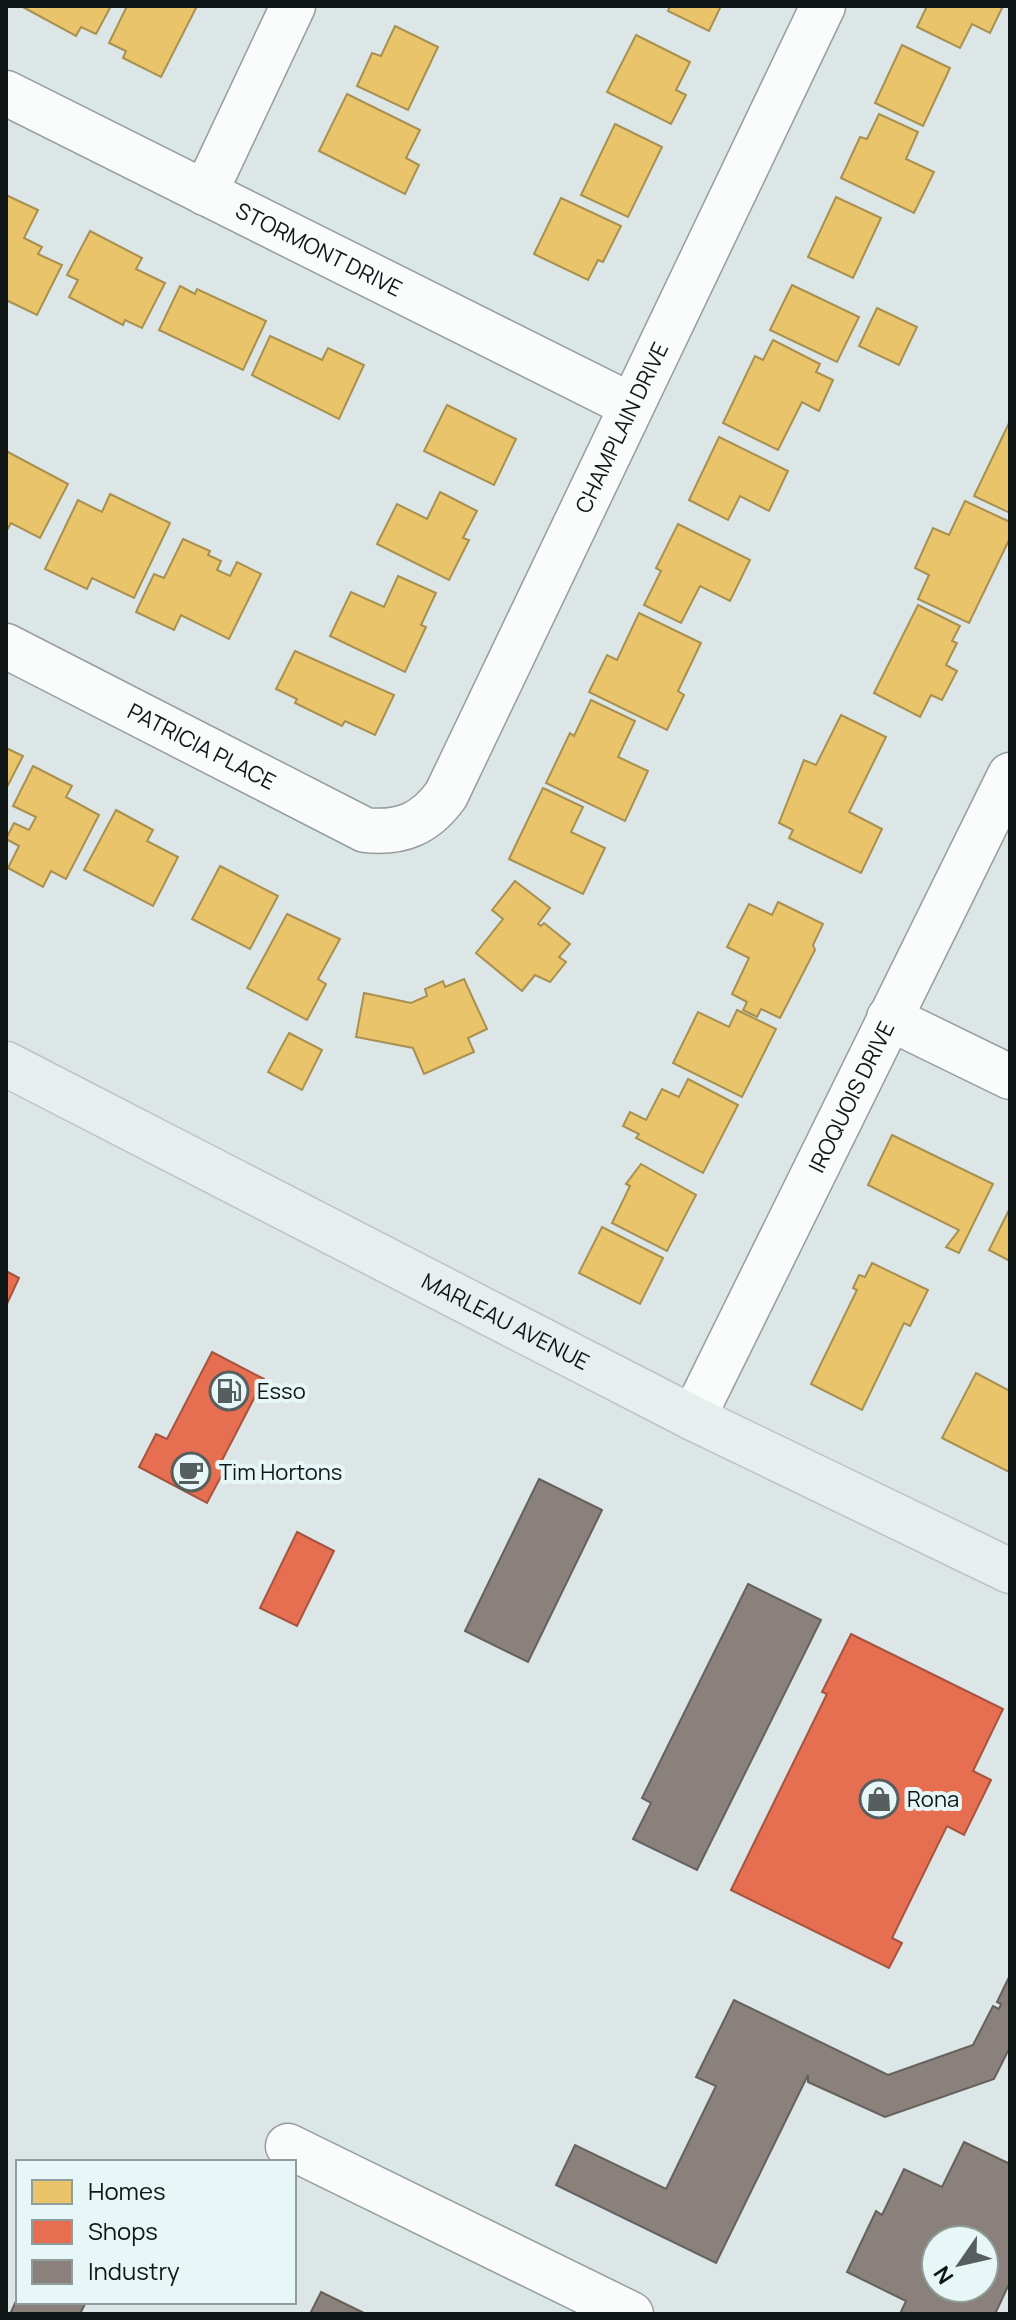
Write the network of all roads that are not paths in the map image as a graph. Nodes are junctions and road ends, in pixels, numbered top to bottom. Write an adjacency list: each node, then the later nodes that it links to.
1 (293, 6): 4 (street)
2 (823, 6): 5 (street, CHAMPLAIN DRIVE)
3 (6, 93): 4 (street, STORMONT DRIVE)
4 (205, 193): 5 (street, STORMONT DRIVE)
5 (630, 405): 8 (street, CHAMPLAIN DRIVE)
6 (6, 646): 8 (street, PATRICIA PLACE)
7 (1010, 775): 9 (street, IROQUOIS DRIVE)
8 (401, 830)
9 (889, 1018): 11 (street); 12 (street, IROQUOIS DRIVE)
10 (6, 1064): 12 (main road, MARLEAU AVENUE)
11 (1010, 1077)
12 (693, 1418): 13 (main road, MARLEAU AVENUE)
13 (1010, 1571)
14 (288, 2146): 15 (street)
15 (631, 2314)

